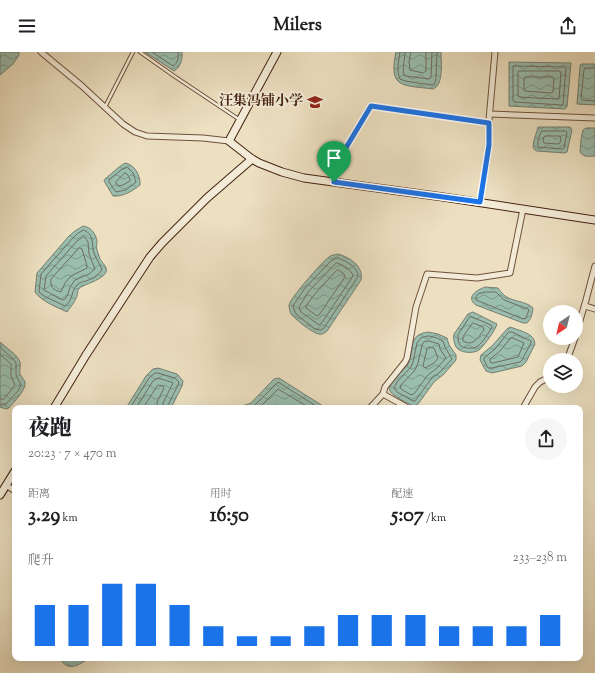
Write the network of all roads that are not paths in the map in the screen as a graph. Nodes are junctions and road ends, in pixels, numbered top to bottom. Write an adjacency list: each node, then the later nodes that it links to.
1 (41, 52): 6 (street)
2 (133, 52): 6 (lane)
3 (140, 52): 9 (lane)
4 (277, 52): 9 (street)
5 (496, 52): 7 (street)
6 (105, 107): 11 (street)
7 (490, 114): 8 (street); 10 (street)
8 (595, 118)
9 (240, 120): 11 (street)
10 (489, 123): 13 (lane); 14 (street)
11 (229, 141): 12 (street)
12 (252, 159): 13 (street); 23 (street)
13 (334, 182): 14 (street)
14 (480, 202): 15 (street)
15 (523, 209): 16 (street); 22 (street)
16 (595, 220)
17 (595, 266): 18 (street)
18 (584, 306): 19 (street); 20 (street)
19 (595, 309)
20 (583, 310)
21 (543, 381): 26 (street)
22 (383, 394): 24 (street); 25 (street)
23 (56, 405)
24 (373, 405)
25 (403, 405)
26 (525, 405)
27 (12, 476): 28 (street)
28 (6, 485): 29 (street); 30 (street)
29 (12, 490)
30 (0, 495)

